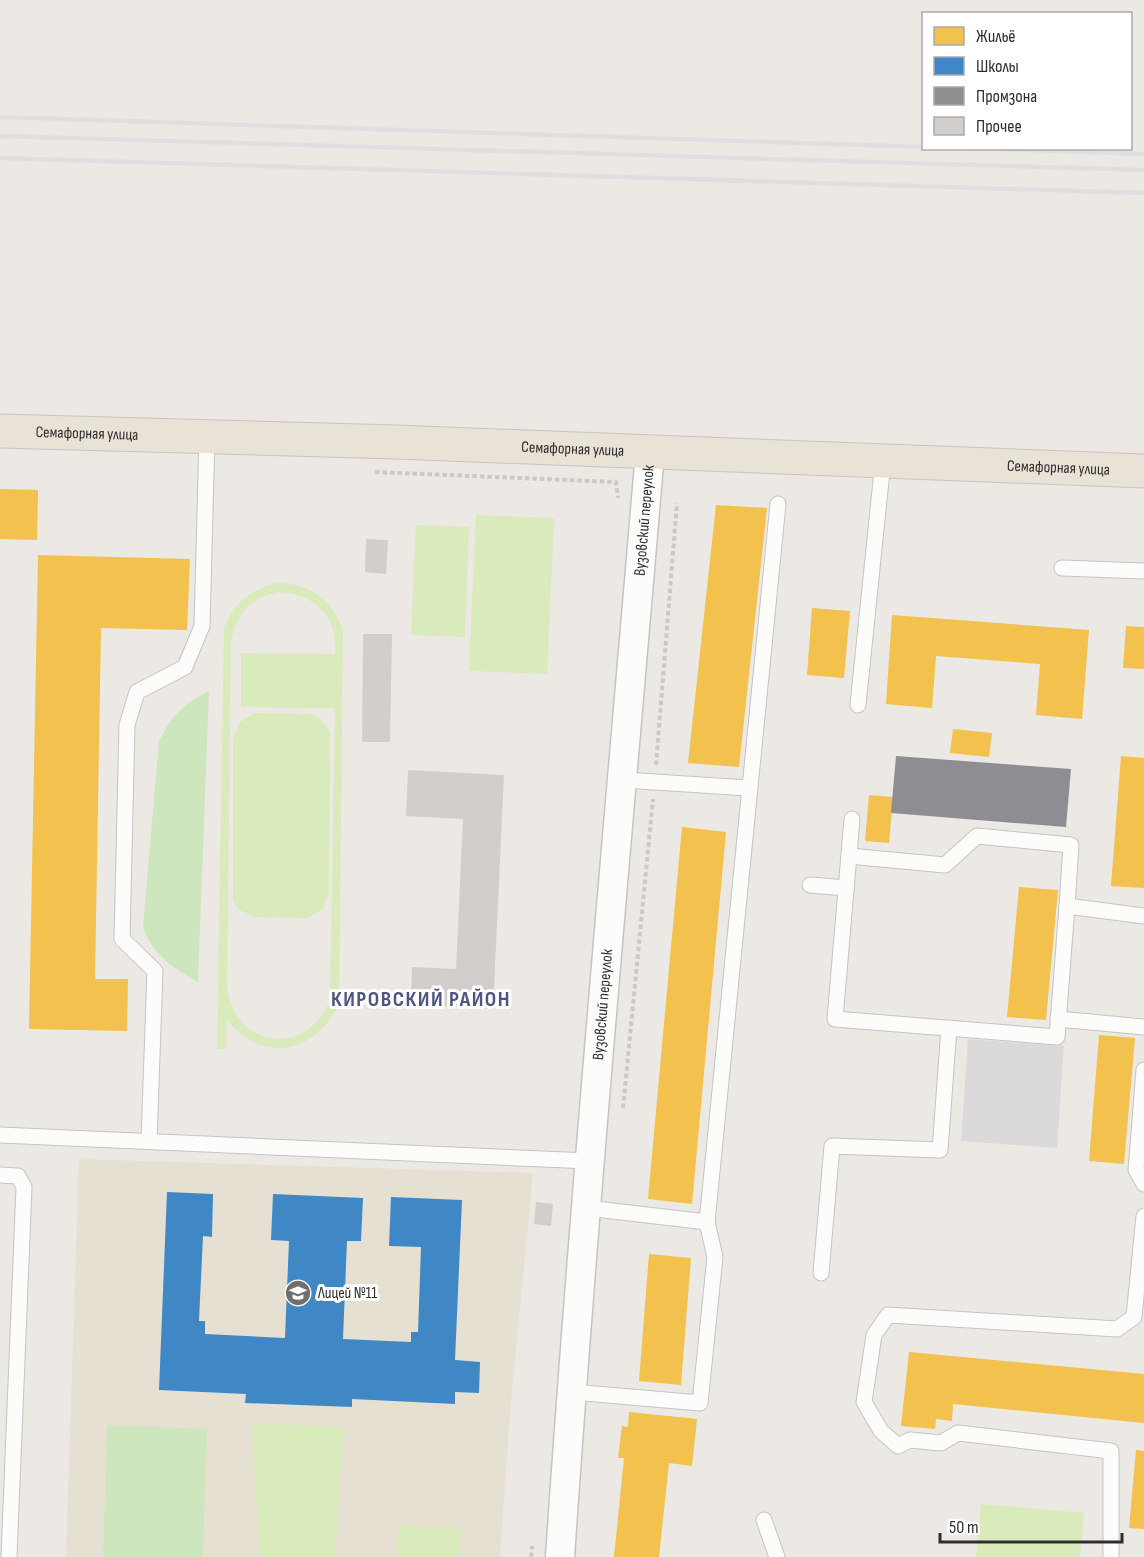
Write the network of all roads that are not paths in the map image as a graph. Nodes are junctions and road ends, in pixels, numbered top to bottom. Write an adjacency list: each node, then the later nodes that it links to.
1 (0, 431): 2 (highway, Семафорная улица)
2 (207, 436): 3 (highway, Семафорная улица); 23 (lane)
3 (650, 452): 4 (highway, Семафорная улица); 10 (street, Вузовский переулок)
4 (883, 461): 5 (highway, Семафорная улица); 9 (lane)
5 (1144, 471)
6 (778, 504): 11 (lane)
7 (1062, 568): 8 (lane)
8 (1144, 571)
9 (858, 705)
10 (624, 780): 11 (lane); 24 (street, Вузовский переулок)
11 (748, 788): 29 (lane)
12 (852, 819): 13 (lane)
13 (849, 856): 15 (lane); 16 (lane)
14 (810, 885): 15 (lane)
15 (846, 888): 20 (lane)
16 (1067, 906): 17 (lane); 18 (lane)
17 (1144, 916)
18 (1058, 1019): 19 (lane); 20 (lane)
19 (1144, 1027)
20 (949, 1028): 31 (lane)
21 (1144, 1070): 26 (lane)
22 (0, 1135): 23 (lane)
23 (148, 1141): 24 (lane)
24 (589, 1161): 27 (street, Вузовский переулок)
25 (0, 1175): 34 (lane)
26 (1144, 1184)
27 (587, 1208): 29 (lane); 32 (street, Вузовский переулок)
28 (1144, 1216): 30 (lane)
29 (707, 1222): 32 (lane)
30 (1143, 1247): 37 (lane)
31 (821, 1273)
32 (573, 1392): 35 (street, Вузовский переулок)
33 (764, 1520): 36 (lane)
34 (9, 1557)
35 (560, 1557)
36 (777, 1557)
37 (1111, 1557)

